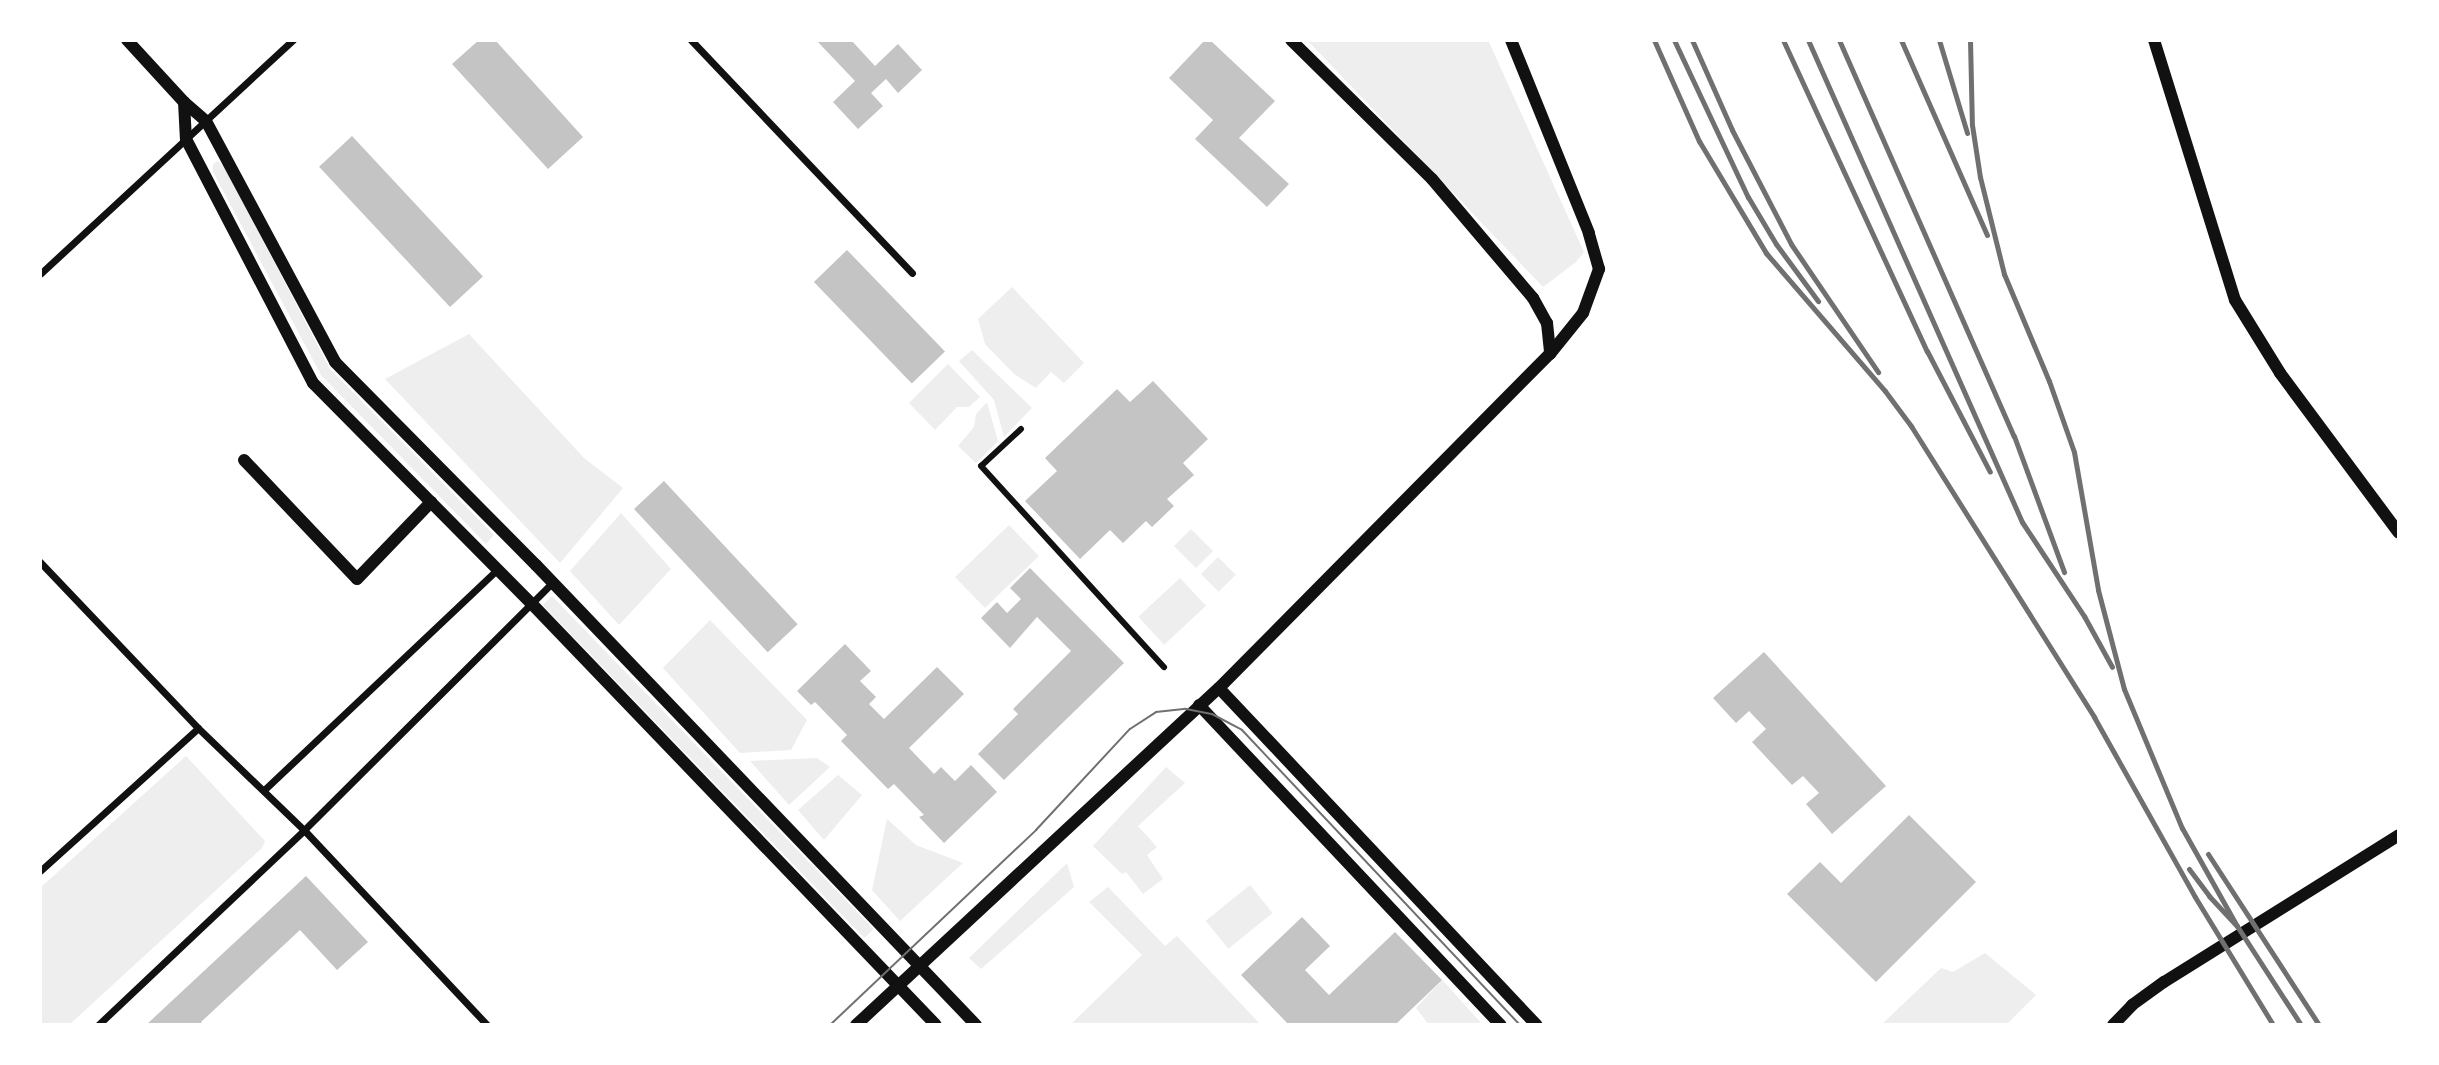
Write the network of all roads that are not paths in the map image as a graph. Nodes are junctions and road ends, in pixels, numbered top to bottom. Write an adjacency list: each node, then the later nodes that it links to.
1 (127, 40): 7 (street)
2 (293, 40): 8 (street)
3 (691, 40): 10 (street)
4 (1290, 40): 12 (street)
5 (1511, 40): 12 (street)
6 (2154, 40): 16 (street)
7 (184, 102): 8 (street); 9 (street)
8 (206, 121): 9 (street); 19 (street)
9 (186, 139): 11 (street); 15 (street)
10 (912, 273)
11 (40, 274)
12 (1550, 355): 22 (street)
13 (1021, 429): 21 (street)
14 (244, 460): 15 (street)
15 (431, 502): 18 (street)
16 (2399, 533)
17 (40, 562): 24 (street)
18 (498, 569): 20 (street); 25 (street)
19 (552, 583): 20 (street); 29 (street)
20 (532, 604): 26 (street); 30 (street)
21 (1164, 667)
22 (1219, 688): 23 (street); 37 (street)
23 (1199, 705): 29 (street); 36 (street)
24 (198, 728): 25 (street); 28 (street)
25 (264, 790): 26 (street)
26 (304, 830): 31 (street); 32 (street)
27 (2399, 835): 38 (street)
28 (40, 872)
29 (920, 965): 30 (street); 35 (street)
30 (898, 986): 33 (street); 34 (street)
31 (98, 1025)
32 (487, 1025)
33 (856, 1025)
34 (936, 1025)
35 (976, 1025)
36 (1501, 1025)
37 (1537, 1025)
38 (2113, 1025)

